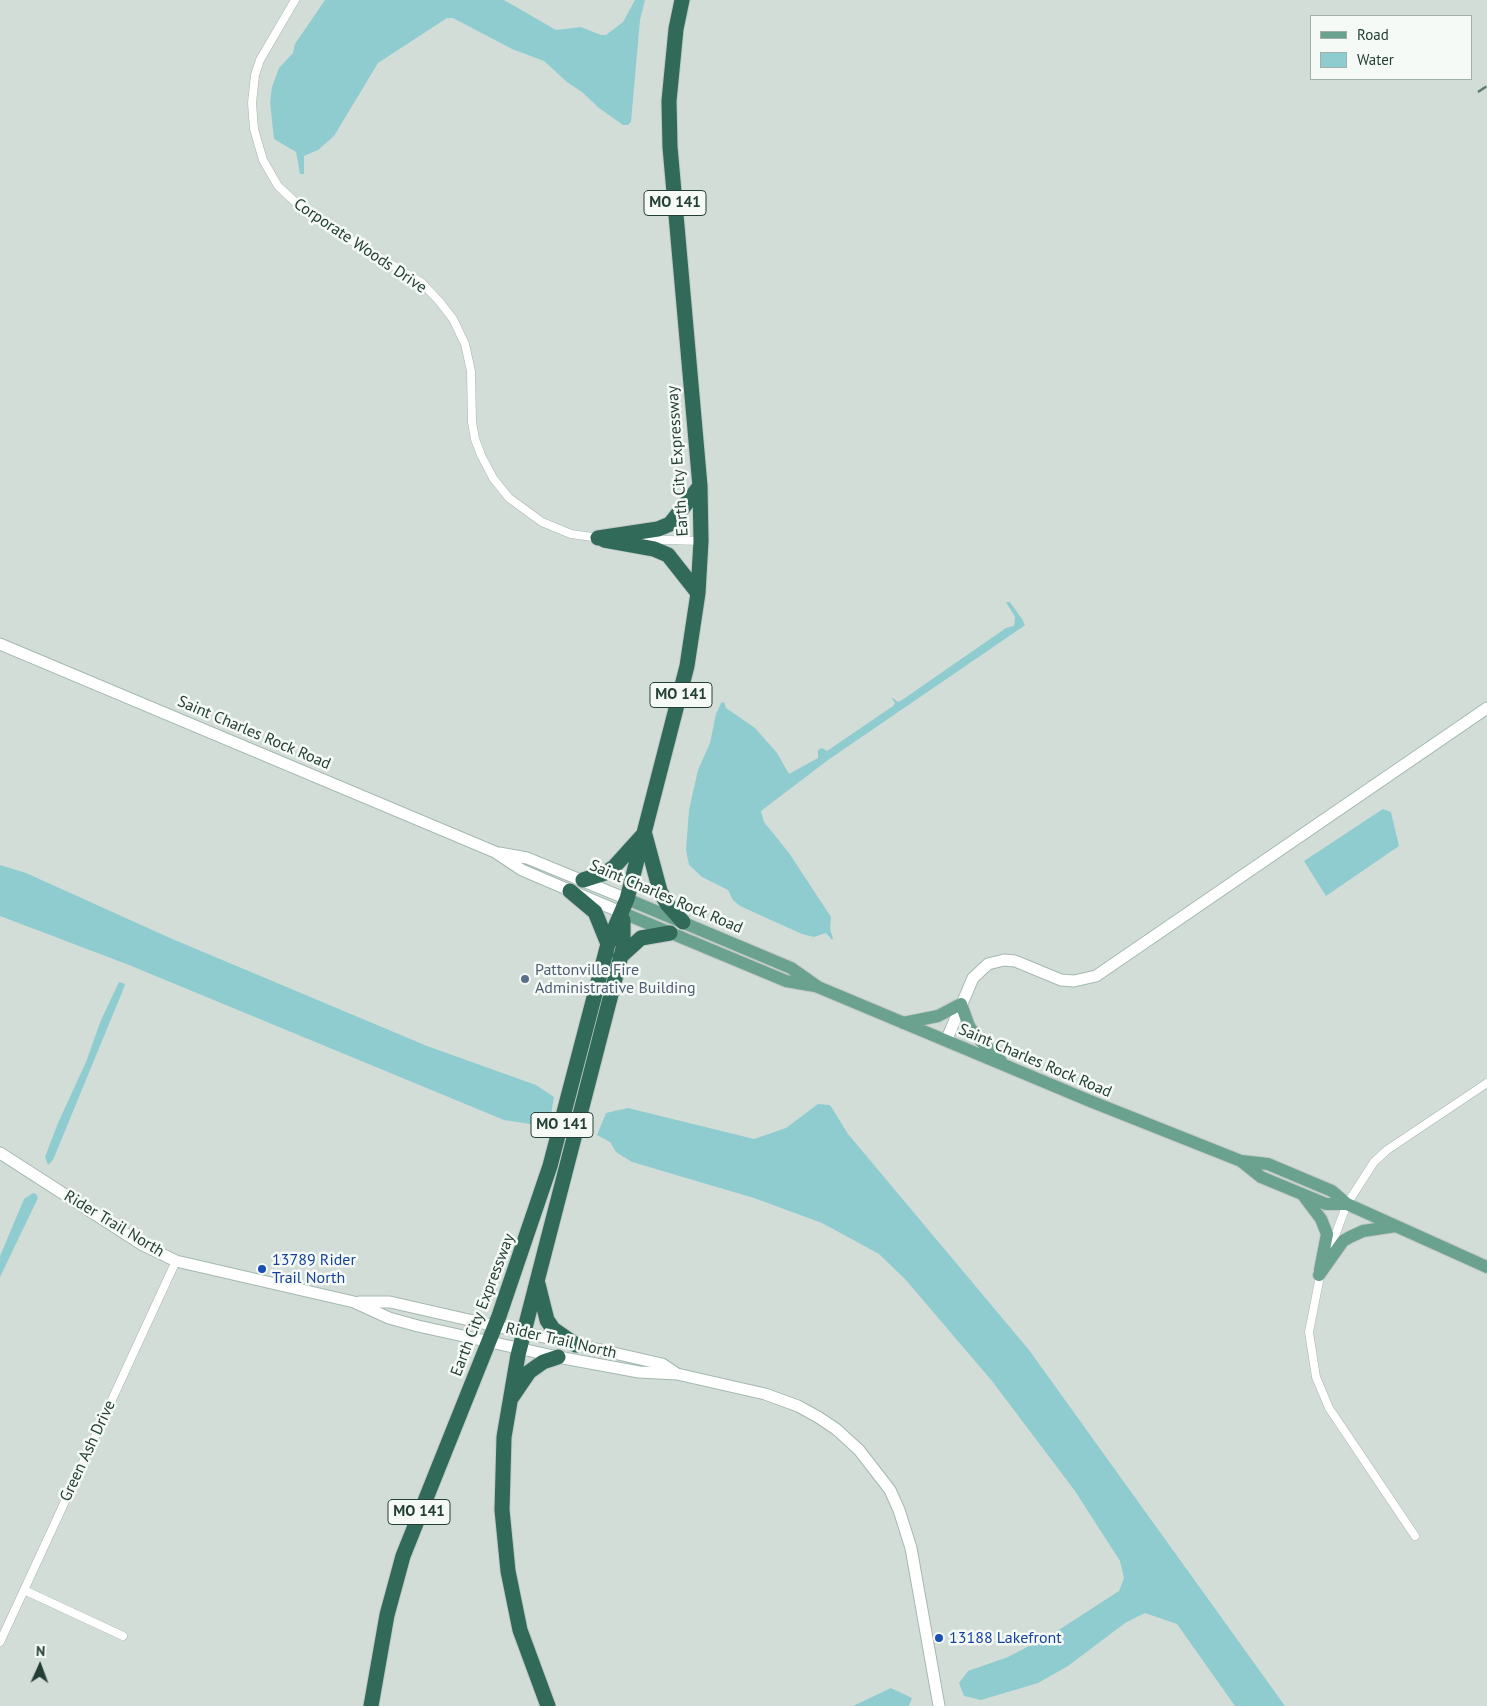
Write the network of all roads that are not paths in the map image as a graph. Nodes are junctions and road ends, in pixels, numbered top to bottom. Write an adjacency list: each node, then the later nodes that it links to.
1 (295, 0): 4 (street, Corporate Woods Drive)
2 (682, 0): 3 (highway, Earth City Expressway / MO 141)
3 (700, 486): 4 (highway); 5 (highway, Earth City Expressway / MO 141)
4 (598, 538): 5 (street, Corporate Woods Drive); 6 (highway)
5 (701, 541): 6 (highway, Earth City Expressway / MO 141)
6 (698, 592): 9 (highway, Earth City Expressway / MO 141)
7 (0, 644): 10 (street, Saint Charles Rock Road)
8 (1487, 708): 19 (street)
9 (644, 833): 11 (highway); 13 (highway, Earth City Expressway / MO 141); 14 (highway)
10 (495, 852): 11 (street, Saint Charles Rock Road); 12 (street, Saint Charles Rock Road)
11 (583, 880): 13 (street, Saint Charles Rock Road)
12 (570, 891): 13 (street, Saint Charles Rock Road); 16 (highway)
13 (625, 906): 14 (main road, Saint Charles Rock Road); 15 (main road, Saint Charles Rock Road); 16 (highway, Earth City Expressway / MO 141); 17 (highway, Earth City Expressway / MO 141)
14 (683, 922): 18 (main road, Saint Charles Rock Road)
15 (670, 933): 17 (highway); 18 (main road, Saint Charles Rock Road)
16 (608, 944): 34 (highway, Earth City Expressway / MO 141)
17 (620, 957): 32 (highway, Earth City Expressway / MO 141)
18 (818, 987): 20 (main road, Saint Charles Rock Road)
19 (961, 1004): 20 (main road); 21 (street); 22 (main road)
20 (903, 1023): 21 (main road, Saint Charles Rock Road)
21 (946, 1041): 22 (main road, Saint Charles Rock Road)
22 (1007, 1067): 25 (main road, Saint Charles Rock Road)
23 (1487, 1083): 27 (street)
24 (0, 1153): 29 (street, Rider Trail North)
25 (1241, 1161): 26 (main road, Saint Charles Rock Road); 27 (main road, Saint Charles Rock Road)
26 (1301, 1194): 27 (main road, Saint Charles Rock Road); 31 (main road)
27 (1347, 1204): 28 (main road, Saint Charles Rock Road); 31 (street)
28 (1396, 1226): 30 (main road, Saint Charles Rock Road); 31 (main road)
29 (176, 1260): 33 (street, Rider Trail North); 43 (street, Green Ash Drive)
30 (1487, 1267)
31 (1319, 1275): 42 (street)
32 (538, 1279): 35 (highway, Earth City Expressway / MO 141); 37 (highway)
33 (354, 1302): 34 (street, Rider Trail North); 36 (street, Rider Trail North)
34 (495, 1326): 35 (street, Rider Trail North); 36 (highway, Earth City Expressway / MO 141)
35 (524, 1332): 37 (street, Rider Trail North); 38 (highway, Earth City Expressway / MO 141)
36 (489, 1341): 38 (street, Rider Trail North); 46 (highway, Earth City Expressway / MO 141)
37 (576, 1345): 40 (street, Rider Trail North)
38 (520, 1348): 39 (street, Rider Trail North); 41 (highway, Earth City Expressway / MO 141)
39 (558, 1357): 40 (street, Rider Trail North); 41 (highway)
40 (677, 1374): 48 (street, Rider Trail North)
41 (508, 1405): 47 (highway, Earth City Expressway / MO 141)
42 (1415, 1536)
43 (24, 1590): 44 (street); 45 (street, Green Ash Drive)
44 (123, 1636)
45 (0, 1642)
46 (372, 1706)
47 (548, 1706)
48 (939, 1706)

